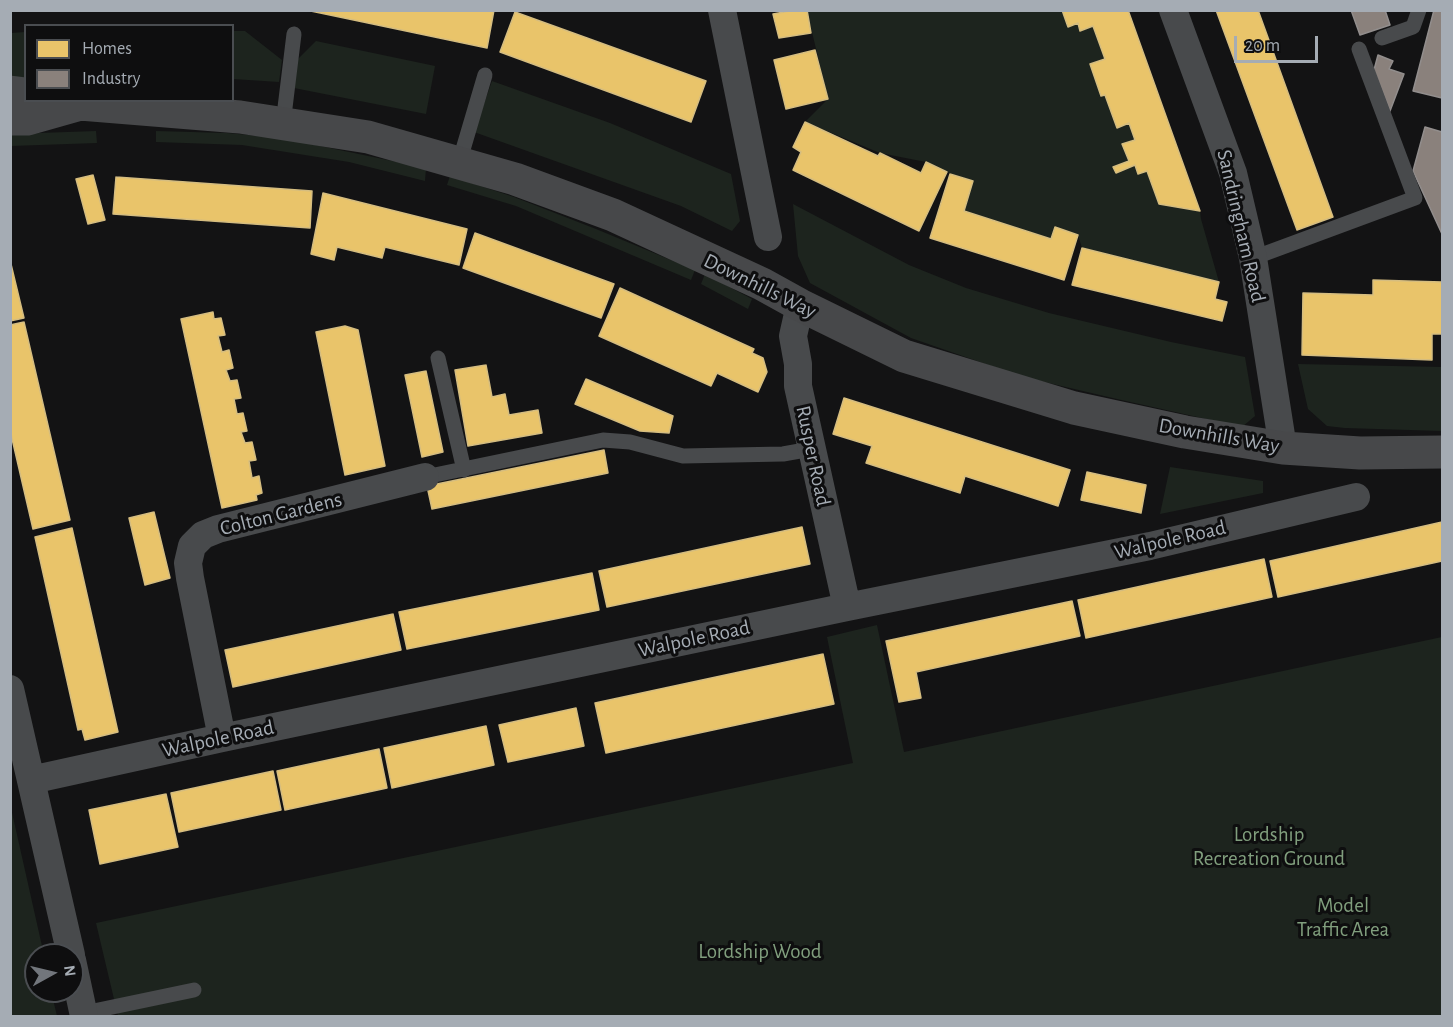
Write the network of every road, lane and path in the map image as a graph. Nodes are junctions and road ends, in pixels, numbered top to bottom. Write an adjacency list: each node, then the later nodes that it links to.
1 (722, 10): 12 (street)
2 (1173, 10): 13 (street, Sandringham Road)
3 (1419, 10): 5 (lane)
4 (294, 34): 10 (lane)
5 (1382, 38)
6 (1359, 49): 13 (lane)
7 (485, 75): 11 (lane)
8 (70, 102): 9 (main road, Downhills Way); 10 (main road, Downhills Way)
9 (10, 119)
10 (283, 123): 11 (main road, Downhills Way)
11 (459, 163): 14 (main road, Downhills Way)
12 (768, 237)
13 (1253, 258): 16 (street, Sandringham Road)
14 (800, 305): 16 (main road, Downhills Way); 17 (street, Rusper Road)
15 (438, 358): 19 (lane)
16 (1284, 448): 18 (main road, Downhills Way)
17 (812, 449): 19 (lane); 22 (street, Rusper Road)
18 (1443, 452)
19 (464, 470): 20 (lane)
20 (425, 477): 24 (street, Colton Gardens)
21 (1356, 497): 22 (street, Walpole Road)
22 (847, 607): 24 (street, Walpole Road)
23 (10, 689): 25 (street)
24 (222, 738): 25 (street, Walpole Road)
25 (31, 780): 26 (street)
26 (68, 943)
27 (194, 990): 28 (lane)
28 (84, 1015)

